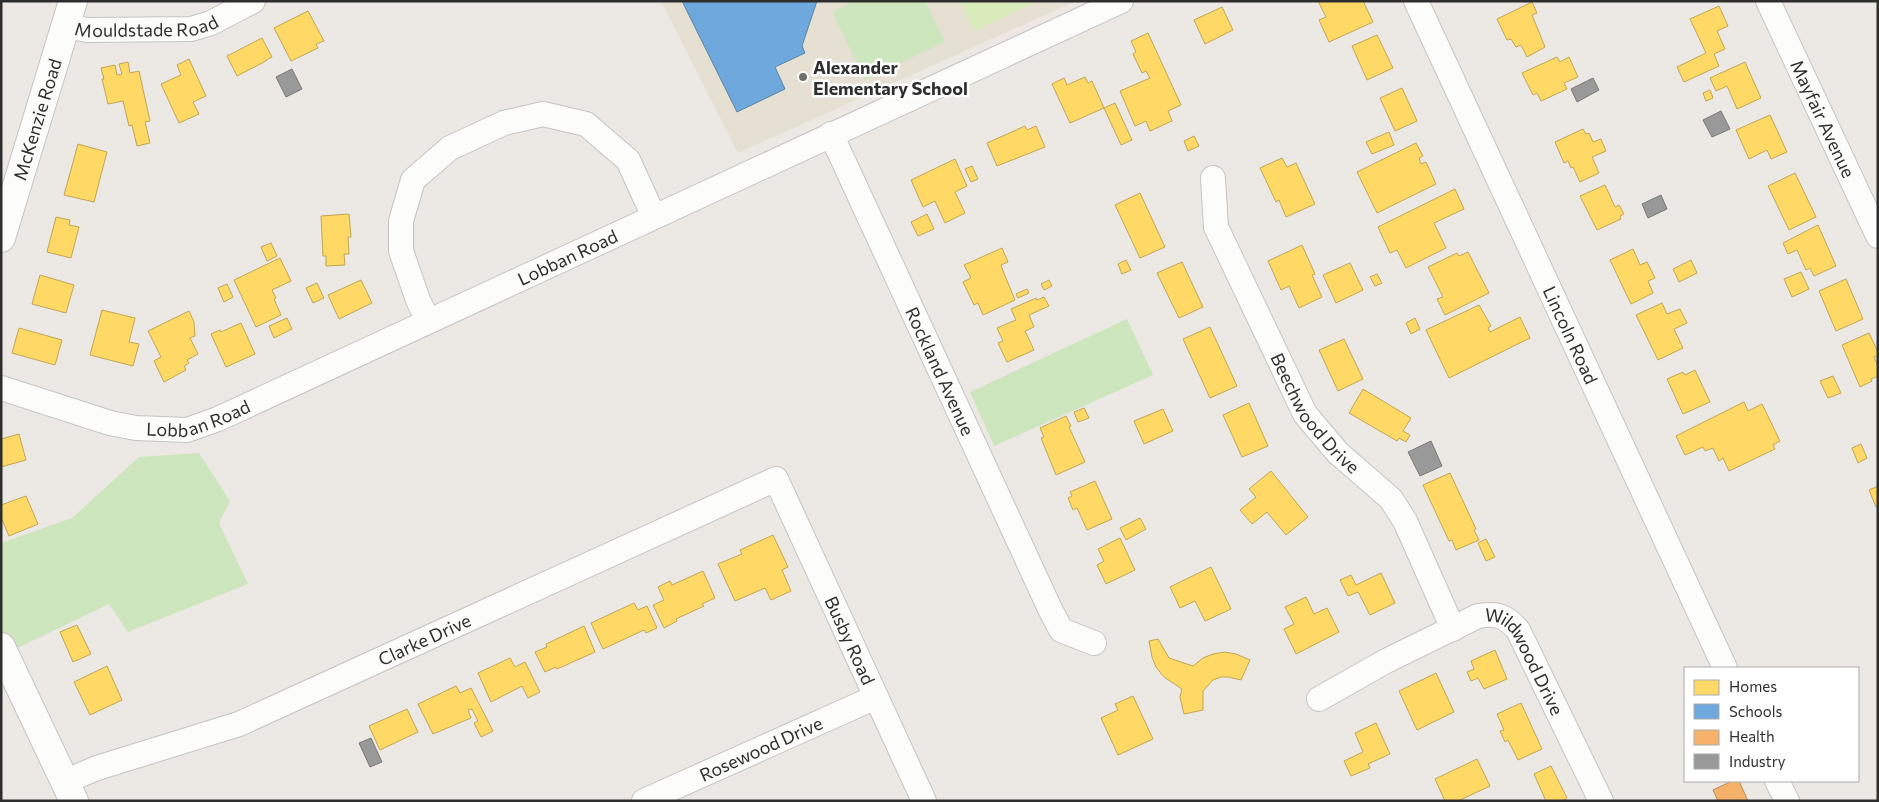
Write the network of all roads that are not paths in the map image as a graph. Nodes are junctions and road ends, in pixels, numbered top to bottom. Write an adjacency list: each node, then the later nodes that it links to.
1 (254, 1): 5 (street, Mouldstade Road)
2 (1416, 1): 17 (street, Lincoln Road)
3 (1768, 1): 9 (street, Mayfair Avenue)
4 (1116, 2): 6 (street, Lobban Road)
5 (69, 14): 10 (street, McKenzie Road)
6 (831, 134): 8 (street, Lobban Road); 15 (street, Rockland Avenue)
7 (1213, 178): 14 (street, Beechwood Drive)
8 (654, 217): 11 (street, Lobban Road); 11 (street)
9 (1876, 227)
10 (1, 238)
11 (428, 321): 12 (street, Lobban Road)
12 (1, 388)
13 (776, 479): 18 (street, Busby Road); 21 (street, Clarke Drive)
14 (1453, 628): 19 (street, Wildwood Drive); 24 (street, Wildwood Drive)
15 (1088, 640)
16 (1, 647): 21 (street)
17 (1725, 667)
18 (876, 697): 22 (street, Rosewood Drive); 23 (street, Busby Road)
19 (1319, 699)
20 (1778, 782): 25 (street)
21 (70, 791)
22 (644, 801)
23 (924, 801)
24 (1601, 801)
25 (1787, 801)

